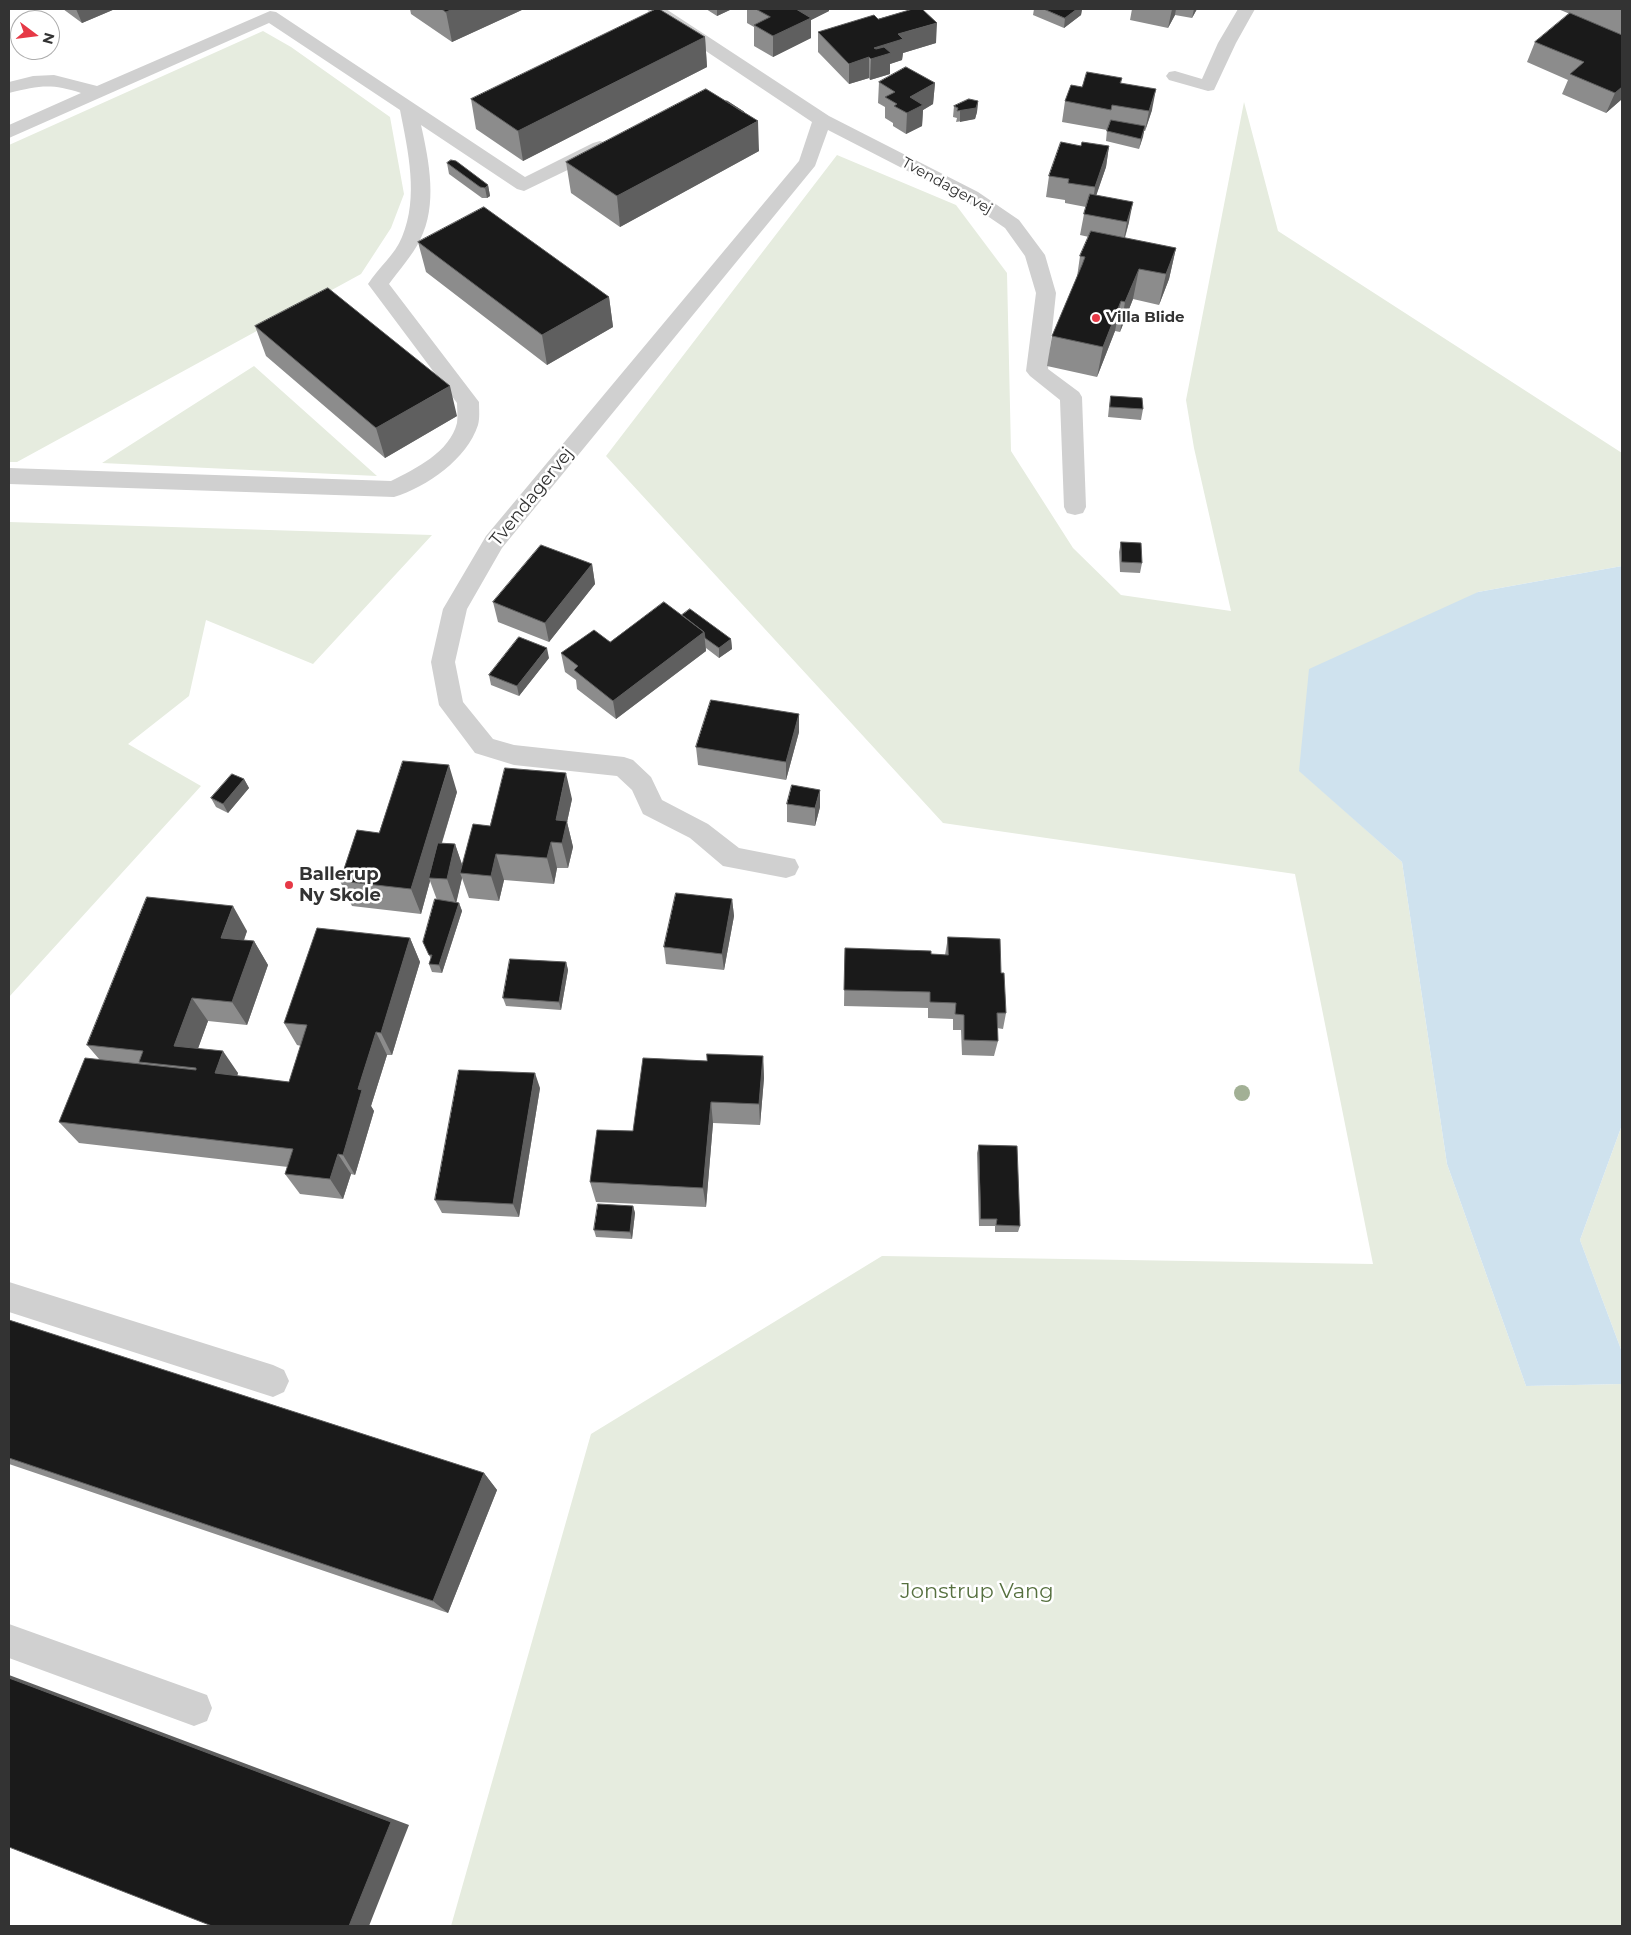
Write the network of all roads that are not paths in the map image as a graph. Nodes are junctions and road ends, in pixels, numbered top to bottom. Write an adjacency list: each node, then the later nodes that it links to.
1 (655, 9): 8 (street, Tvendagervej)
2 (1246, 9): 4 (street)
3 (265, 12): 6 (street); 7 (street)
4 (1174, 76)
5 (9, 88): 6 (street)
6 (98, 93): 9 (street)
7 (409, 108): 10 (street); 11 (street)
8 (822, 120): 12 (street, Tvendagervej); 13 (street, Tvendagervej)
9 (9, 132)
10 (619, 138)
11 (9, 476)
12 (1075, 507)
13 (786, 867)
14 (9, 1297): 15 (street)
15 (273, 1382)
16 (9, 1641): 17 (street)
17 (194, 1708)

